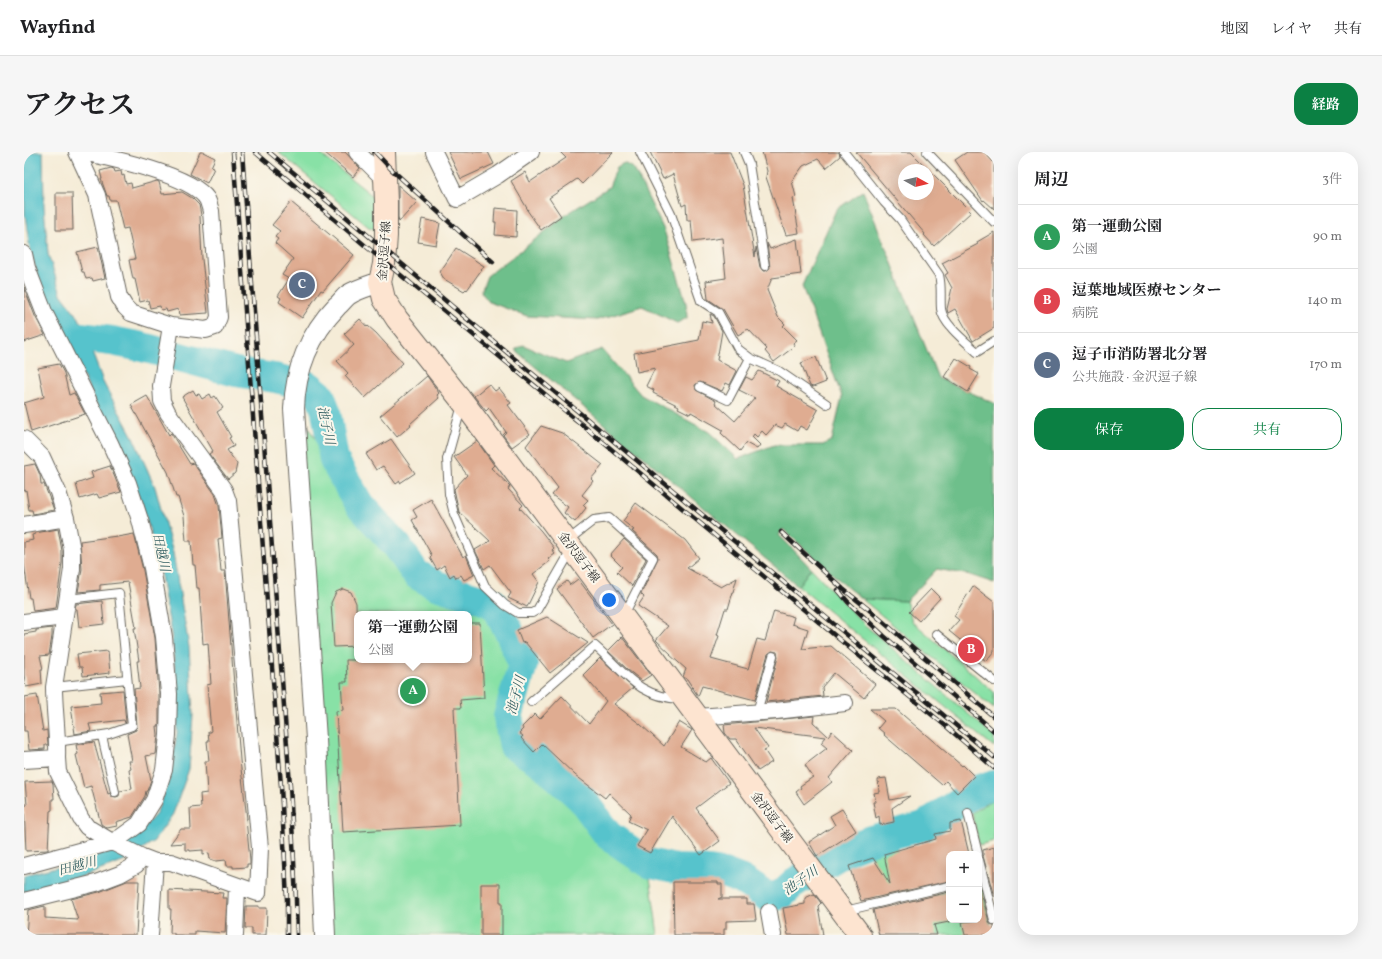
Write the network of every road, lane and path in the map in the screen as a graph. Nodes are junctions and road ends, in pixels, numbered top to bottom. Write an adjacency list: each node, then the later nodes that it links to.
1 (77, 152): 16 (street)
2 (82, 152): 16 (street)
3 (357, 152): 11 (street)
4 (384, 152): 11 (main road, 金沢逗子線)
5 (434, 152): 6 (street)
6 (531, 152)
7 (640, 152): 18 (lane)
8 (744, 152): 14 (lane)
9 (844, 152): 17 (lane)
10 (927, 152): 12 (lane)
11 (386, 181): 15 (main road, 金沢逗子線)
12 (994, 222)
13 (24, 254): 44 (street)
14 (765, 266)
15 (380, 282): 20 (main road, 金沢逗子線); 57 (street)
16 (169, 333): 49 (street)
17 (994, 341)
18 (750, 358): 19 (lane); 21 (lane)
19 (700, 387)
20 (463, 402): 25 (main road, 金沢逗子線); 25 (lane)
21 (827, 404)
22 (24, 439): 23 (street)
23 (66, 518): 24 (street); 26 (street)
24 (24, 525)
25 (569, 545): 27 (main road, 金沢逗子線); 27 (lane)
26 (68, 599): 28 (street); 32 (lane)
27 (623, 616): 37 (main road, 金沢逗子線)
28 (64, 617): 29 (street); 34 (street)
29 (24, 622)
30 (936, 634): 33 (lane)
31 (773, 656): 38 (lane)
32 (127, 679): 34 (lane); 39 (lane)
33 (994, 681)
34 (54, 687): 40 (street)
35 (531, 702): 37 (lane)
36 (845, 703): 38 (street)
37 (692, 708): 38 (street); 53 (main road, 金沢逗子線)
38 (757, 712)
39 (102, 736): 40 (lane); 42 (lane)
40 (57, 750): 41 (street); 44 (street)
41 (24, 760)
42 (115, 792)
43 (968, 813): 45 (lane)
44 (113, 843): 46 (street); 47 (street)
45 (977, 851)
46 (146, 859): 49 (street); 51 (street); 55 (street)
47 (24, 866)
48 (982, 881): 54 (lane)
49 (237, 886): 56 (street)
50 (946, 887): 53 (lane)
51 (24, 901)
52 (769, 912): 58 (street)
53 (843, 912): 59 (main road, 金沢逗子線)
54 (994, 920)
55 (150, 935)
56 (235, 935)
57 (325, 935)
58 (773, 935)
59 (860, 935)

